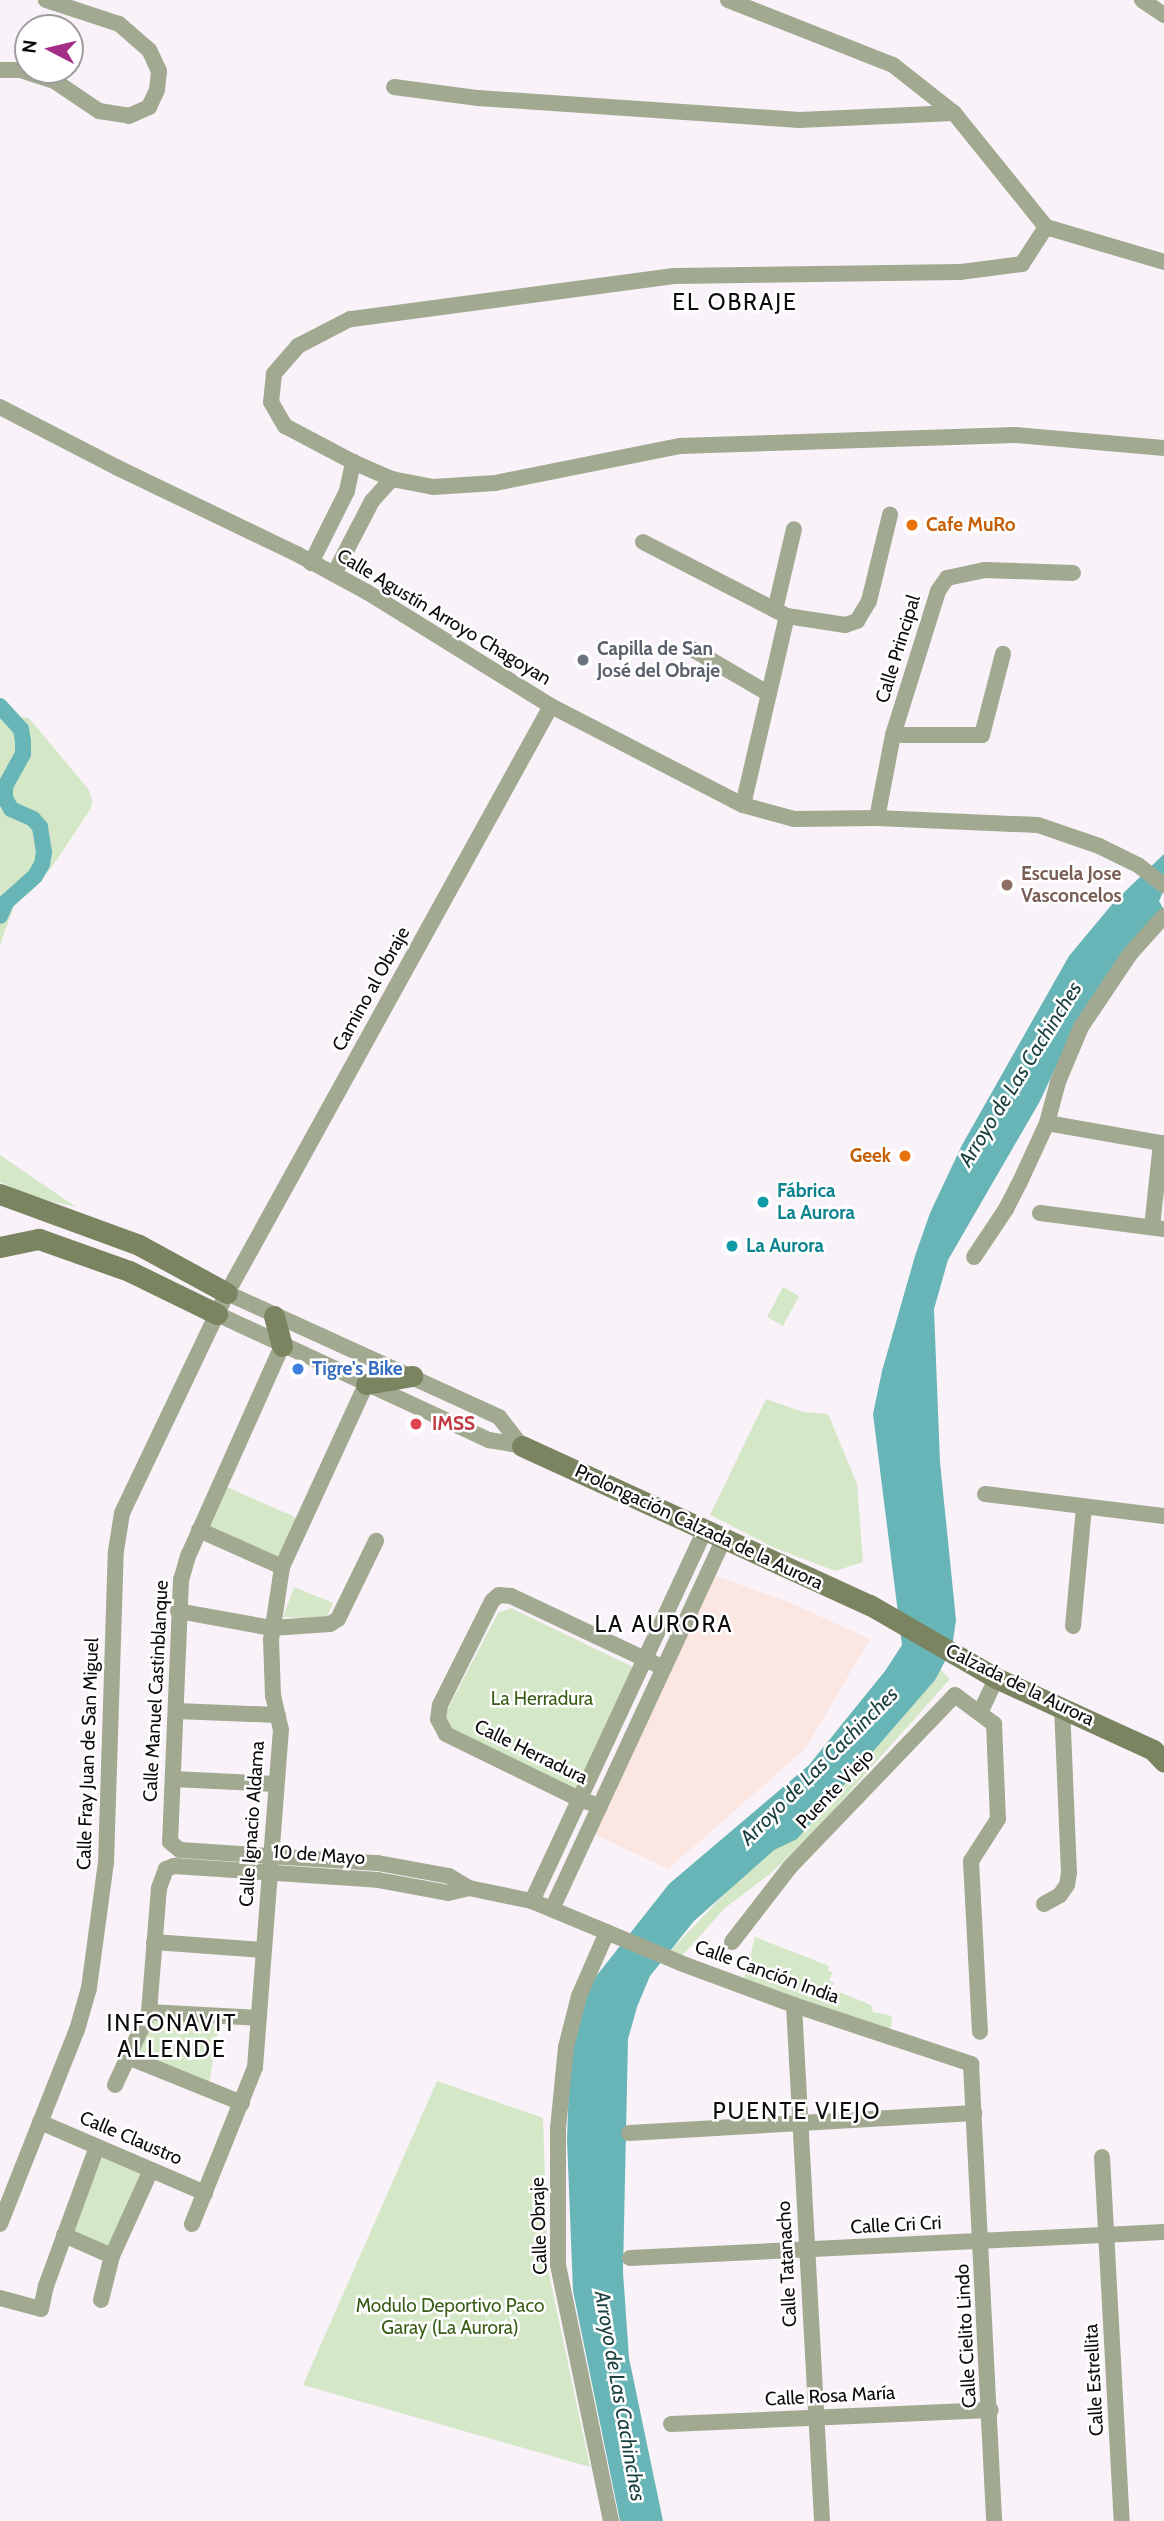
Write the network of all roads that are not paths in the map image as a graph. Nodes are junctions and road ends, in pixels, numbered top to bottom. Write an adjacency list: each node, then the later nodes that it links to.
1 (46, 0): 5 (street)
2 (728, 0): 7 (street)
3 (1142, 0): 4 (street)
4 (1164, 15)
5 (0, 70)
6 (394, 87): 7 (street)
7 (954, 113): 8 (street)
8 (1046, 227): 9 (street); 12 (street)
9 (1164, 262)
10 (0, 407): 17 (street, Calle Agustín Arroyo Chagoyan)
11 (1164, 448): 13 (street)
12 (352, 462): 13 (street); 17 (street)
13 (392, 479): 19 (street)
14 (890, 515): 20 (street)
15 (794, 529): 20 (street)
16 (643, 542): 20 (street)
17 (312, 563): 19 (street, Calle Agustín Arroyo Chagoyan)
18 (1073, 573): 25 (street, Calle Principal)
19 (334, 574): 24 (street, Calle Agustín Arroyo Chagoyan)
20 (781, 613): 23 (street)
21 (692, 649): 23 (street)
22 (1003, 654): 25 (street)
23 (769, 694): 26 (street)
24 (551, 706): 26 (street, Calle Agustín Arroyo Chagoyan); 37 (street, Camino al Obraje)
25 (893, 735): 27 (street, Calle Principal)
26 (743, 805): 27 (street, Calle Agustín Arroyo Chagoyan)
27 (877, 818): 28 (street, Calle Agustín Arroyo Chagoyan)
28 (1164, 885)
29 (1164, 916): 30 (street)
30 (1047, 1123): 33 (street); 35 (street)
31 (0, 1194): 37 (main road)
32 (1040, 1213): 33 (street)
33 (1158, 1228)
34 (0, 1247): 36 (main road)
35 (974, 1257)
36 (130, 1271): 37 (main road); 38 (main road)
37 (228, 1293): 38 (street, Calle Fray Juan de San Miguel); 39 (street, Prolongación Calzada de la Aurora)
38 (216, 1314): 40 (street, Prolongación Calzada de la Aurora); 89 (street, Calle Fray Juan de San Miguel)
39 (274, 1317): 40 (main road); 41 (street, Prolongación Calzada de la Aurora)
40 (282, 1346): 42 (street, Prolongación Calzada de la Aurora); 47 (street, Calle Manuel Castinblanque)
41 (412, 1376): 42 (main road); 43 (street, Prolongación Calzada de la Aurora)
42 (366, 1384): 43 (street, Prolongación Calzada de la Aurora); 50 (street, Calle Ignacio Aldama)
43 (522, 1446): 48 (main road, Prolongación Calzada de la Aurora)
44 (985, 1494): 45 (street)
45 (1084, 1508): 46 (street); 53 (street)
46 (1164, 1516)
47 (199, 1530): 50 (street); 52 (street, Calle Manuel Castinblanque)
48 (715, 1534): 51 (main road, Prolongación Calzada de la Aurora); 55 (street); 56 (street)
49 (376, 1541): 54 (street)
50 (282, 1567): 54 (street, Calle Ignacio Aldama)
51 (876, 1608): 57 (main road, Calzada de la Aurora)
52 (178, 1611): 54 (street); 59 (street, Calle Manuel Castinblanque)
53 (1073, 1626)
54 (272, 1628): 61 (street, Calle Ignacio Aldama)
55 (645, 1659): 56 (street, Calle Herradura); 65 (street); 65 (street, Calle Herradura)
56 (664, 1668): 66 (street)
57 (996, 1678): 58 (main road, Calzada de la Aurora); 60 (street)
58 (1062, 1708): 62 (main road, Calzada de la Aurora); 74 (street)
59 (177, 1711): 61 (street); 63 (street, Calle Manuel Castinblanque)
60 (980, 1713): 78 (street, Puente Viejo); 83 (street)
61 (278, 1715): 64 (street, Calle Ignacio Aldama)
62 (1164, 1762)
63 (173, 1779): 64 (street); 67 (street, Calle Manuel Castinblanque)
64 (276, 1784): 68 (street, Calle Ignacio Aldama)
65 (579, 1799): 66 (street, Calle Herradura); 73 (street)
66 (600, 1806): 75 (street)
67 (174, 1848): 68 (street, 10 de Mayo)
68 (271, 1856): 69 (street, 10 de Mayo); 70 (street, Calle Ignacio Aldama)
69 (394, 1866): 71 (street); 72 (street, 10 de Mayo)
70 (269, 1873): 71 (street, 10 de Mayo); 77 (street, 10 de Mayo); 79 (street, Calle Ignacio Aldama)
71 (391, 1883): 72 (street, 10 de Mayo)
72 (469, 1888): 73 (street, 10 de Mayo)
73 (531, 1901): 75 (street, 10 de Mayo)
74 (1044, 1904)
75 (552, 1909): 76 (street, Calle Canción India)
76 (607, 1932): 80 (street, Calle Canción India); 110 (street, Calle Obraje)
77 (154, 1942): 79 (street); 81 (street)
78 (732, 1942)
79 (264, 1950): 82 (street, Calle Ignacio Aldama)
80 (794, 2005): 85 (street, Calle Canción India); 90 (street, Calle Tatanacho)
81 (149, 2012): 82 (street); 84 (street)
82 (259, 2018): 87 (street, Calle Ignacio Aldama)
83 (980, 2032)
84 (128, 2057): 86 (street); 87 (street)
85 (971, 2064): 88 (street, Calle Cielito Lindo)
86 (115, 2085)
87 (242, 2103): 95 (street, Calle Ignacio Aldama)
88 (974, 2113): 90 (street); 101 (street, Calle Cielito Lindo)
89 (40, 2122): 92 (street, Calle Claustro); 96 (street, Calle Fray Juan de San Miguel)
90 (800, 2123): 91 (street); 102 (street, Calle Tatanacho)
91 (629, 2133)
92 (97, 2147): 94 (street, Calle Claustro); 99 (street)
93 (1102, 2157): 100 (street, Calle Estrellita)
94 (151, 2170): 95 (street, Calle Claustro); 103 (street)
95 (205, 2193): 97 (street, Calle Ignacio Aldama)
96 (2, 2216)
97 (192, 2224)
98 (1164, 2232): 100 (street, Calle Cri Cri)
99 (64, 2235): 103 (street); 105 (street)
100 (1107, 2236): 101 (street, Calle Cri Cri); 113 (street, Calle Estrellita)
101 (981, 2242): 102 (street, Calle Cri Cri); 107 (street, Calle Cielito Lindo)
102 (807, 2251): 104 (street, Calle Cri Cri); 108 (street, Calle Tatanacho)
103 (112, 2256): 106 (street)
104 (630, 2258)
105 (0, 2298)
106 (101, 2300)
107 (991, 2410): 108 (street, Calle Rosa María); 112 (street, Calle Cielito Lindo)
108 (816, 2418): 109 (street, Calle Rosa María); 111 (street, Calle Tatanacho)
109 (671, 2424)
110 (611, 2521)
111 (821, 2521)
112 (995, 2521)
113 (1122, 2521)

